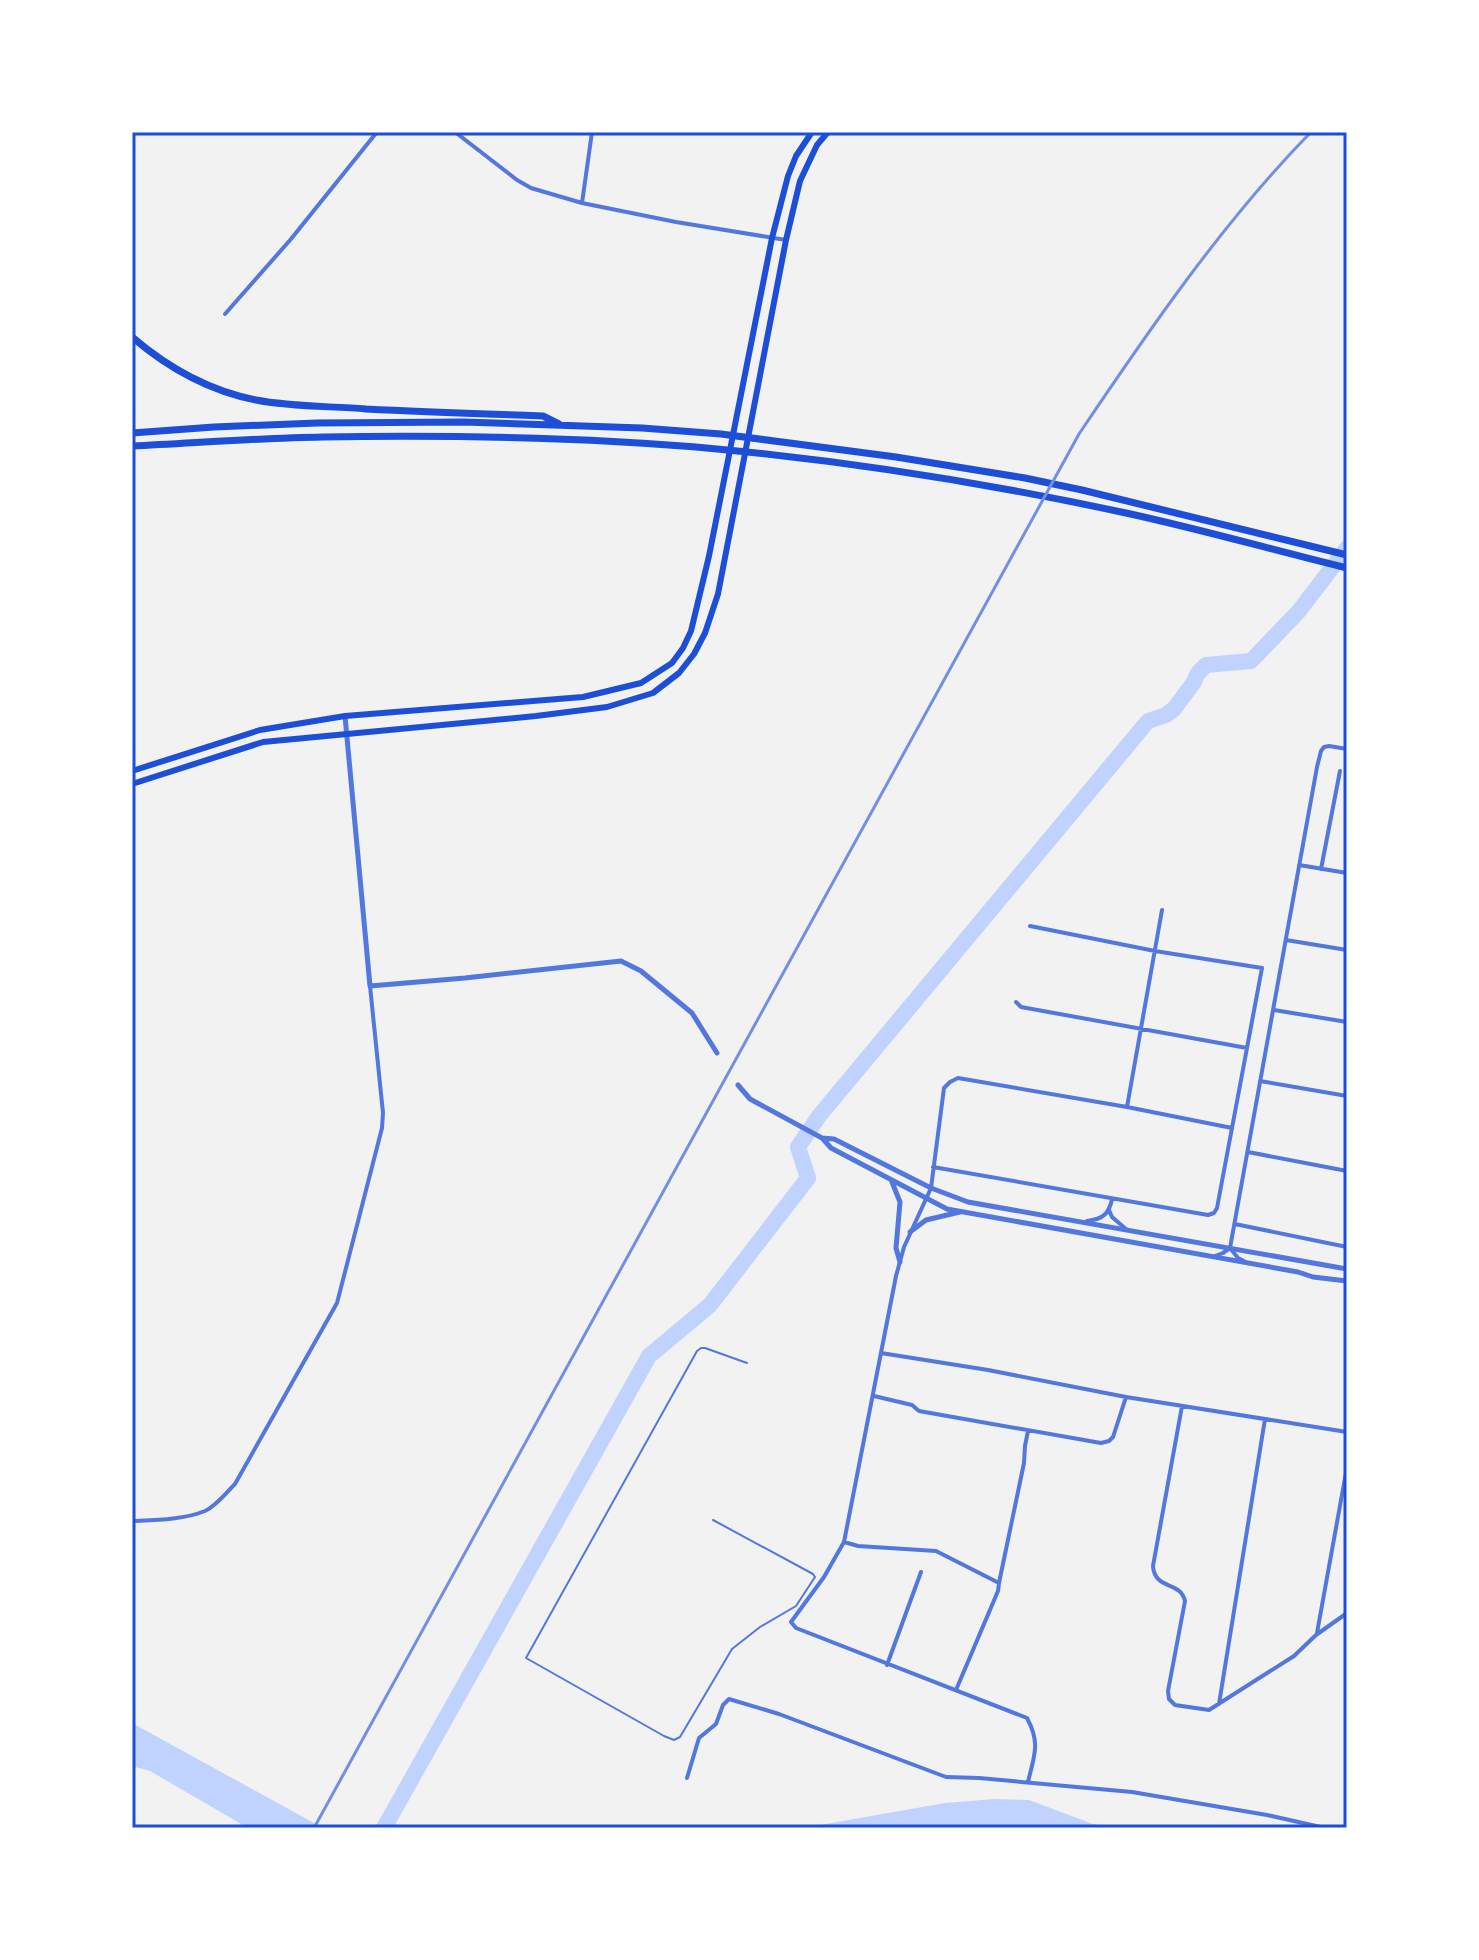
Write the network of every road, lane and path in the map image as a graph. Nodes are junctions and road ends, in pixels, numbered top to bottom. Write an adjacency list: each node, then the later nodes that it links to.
1 (377, 132): 9 (street)
2 (455, 132): 6 (street)
3 (592, 132): 6 (street)
4 (812, 132): 7 (main road)
5 (828, 132): 8 (main road)
6 (582, 203): 7 (street)
7 (772, 238): 8 (street); 16 (main road)
8 (786, 240): 17 (main road)
9 (225, 314)
10 (132, 337): 11 (highway)
11 (562, 426): 12 (highway); 14 (highway)
12 (132, 433)
13 (132, 446): 15 (highway)
14 (1347, 555)
15 (1347, 568)
16 (345, 716): 17 (street); 19 (main road)
17 (347, 733): 21 (main road); 30 (street)
18 (1347, 749): 22 (street)
19 (132, 771)
20 (1340, 771): 23 (street)
21 (132, 784)
22 (1299, 865): 23 (street); 27 (street)
23 (1321, 869): 24 (street)
24 (1347, 873)
25 (1162, 910): 29 (street)
26 (1030, 926): 29 (street)
27 (1285, 940): 28 (street); 32 (street)
28 (1347, 950)
29 (1155, 951): 34 (street); 35 (street)
30 (370, 986): 36 (street); 73 (street)
31 (1016, 1002): 34 (street)
32 (1274, 1010): 33 (street); 37 (street)
33 (1347, 1022)
34 (1141, 1028): 35 (street); 40 (street)
35 (1247, 1048): 41 (street)
36 (717, 1053)
37 (1260, 1081): 39 (street); 43 (street)
38 (738, 1085): 42 (street)
39 (1347, 1096)
40 (1127, 1107): 41 (street); 44 (street)
41 (1232, 1128): 49 (street)
42 (822, 1138): 46 (street); 47 (street)
43 (1248, 1152): 45 (street); 53 (street)
44 (933, 1167): 47 (street); 49 (street)
45 (1347, 1171)
46 (890, 1179): 48 (street); 59 (street)
47 (931, 1188): 48 (street); 52 (street)
48 (926, 1198): 51 (street); 55 (street)
49 (1112, 1199): 50 (street)
50 (1109, 1210): 52 (street); 54 (street)
51 (961, 1212): 55 (street); 58 (street)
52 (1082, 1222): 54 (street)
53 (1235, 1224): 56 (street); 57 (street)
54 (1130, 1231): 57 (street)
55 (910, 1232): 59 (street)
56 (1347, 1247)
57 (1230, 1248): 58 (street); 60 (street); 61 (street)
58 (1203, 1256): 60 (street)
59 (900, 1262): 63 (street)
60 (1252, 1265): 62 (street)
61 (1347, 1269)
62 (1347, 1281)
63 (881, 1353): 65 (street); 66 (street)
64 (747, 1363): 72 (lane)
65 (874, 1396): 69 (street); 74 (street)
66 (1126, 1397): 67 (street); 69 (street)
67 (1182, 1406): 68 (street); 81 (street)
68 (1265, 1419): 70 (street); 81 (street)
69 (1028, 1431): 76 (street)
70 (1347, 1432)
71 (1347, 1467): 78 (street)
72 (713, 1520)
73 (132, 1521)
74 (844, 1542): 76 (street); 79 (street)
75 (921, 1572): 79 (street)
76 (999, 1583): 80 (street)
77 (1347, 1613): 78 (street)
78 (1316, 1635): 81 (street)
79 (887, 1665): 80 (street)
80 (956, 1690): 83 (street)
81 (1219, 1704)
82 (687, 1778): 83 (street)
83 (1028, 1782): 84 (street)
84 (1325, 1828)

